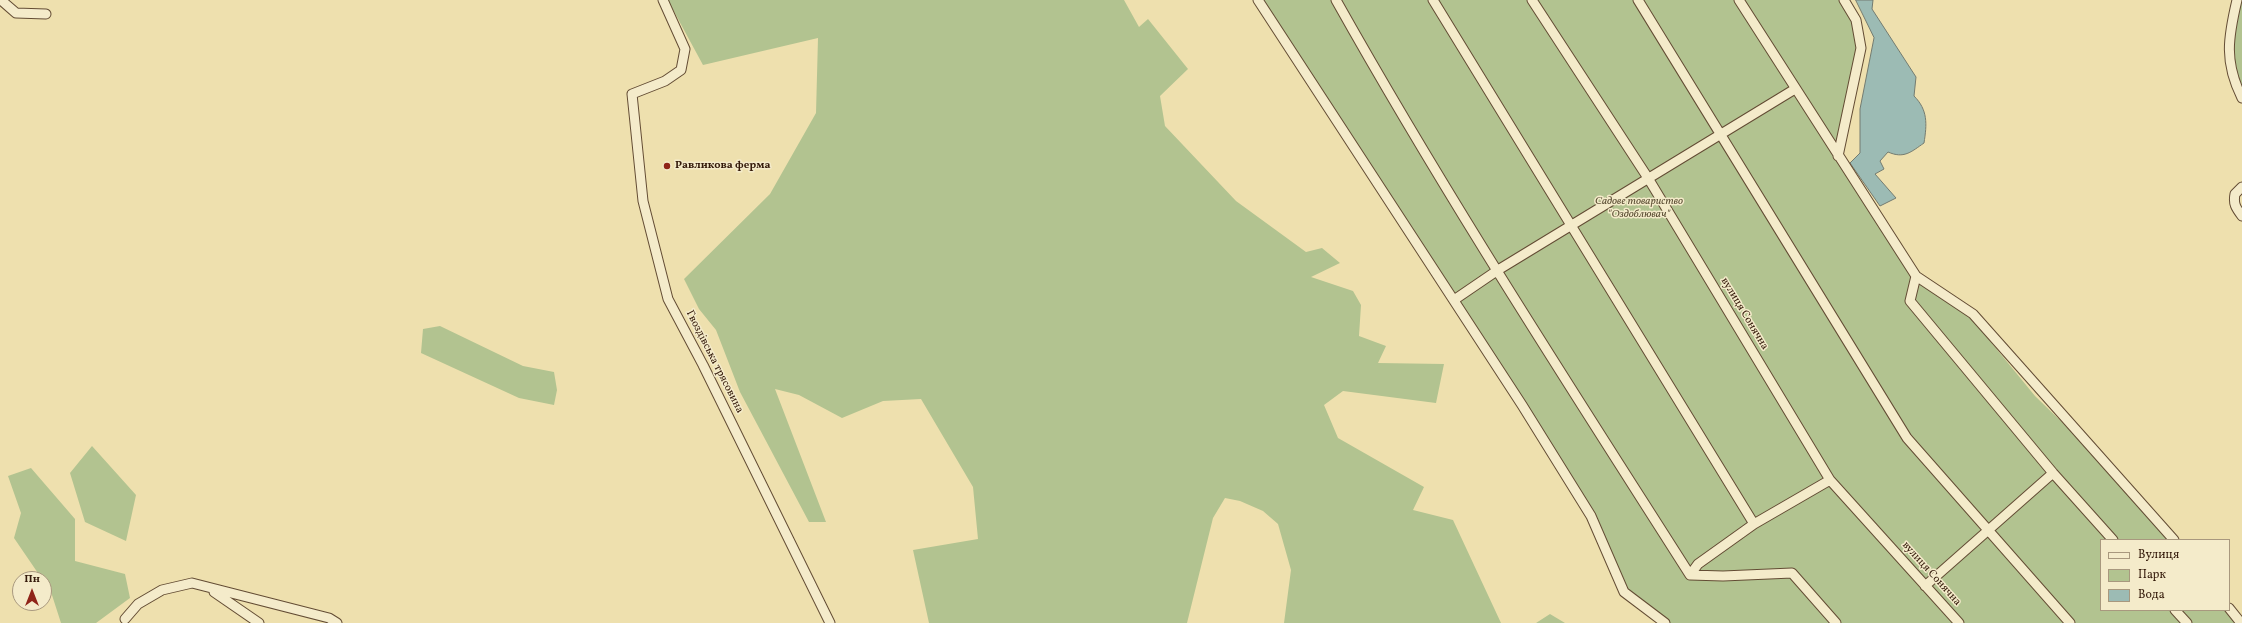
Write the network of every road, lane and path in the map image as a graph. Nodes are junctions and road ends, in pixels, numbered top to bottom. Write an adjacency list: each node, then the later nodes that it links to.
1 (1, 0): 11 (street)
2 (663, 0): 37 (street, Гвоздівська трясовина)
3 (1258, 0): 22 (street)
4 (1336, 0): 20 (street)
5 (1433, 0): 19 (street)
6 (1532, 0): 16 (street, вулиця Сонячна)
7 (1638, 0): 14 (street)
8 (1739, 0): 12 (street)
9 (1844, 0): 15 (street)
10 (2237, 0): 13 (street)
11 (46, 14)
12 (1795, 89): 14 (street); 15 (street)
13 (2242, 98)
14 (1721, 135): 16 (street); 26 (street)
15 (1838, 156): 21 (street)
16 (1648, 178): 19 (street); 24 (street, вулиця Сонячна)
17 (2242, 187): 18 (street)
18 (2242, 216)
19 (1572, 225): 20 (street); 25 (street)
20 (1498, 270): 22 (street); 29 (street)
21 (1916, 276): 23 (street); 28 (street)
22 (1454, 300): 38 (street)
23 (2053, 473): 26 (street); 27 (street)
24 (1830, 480): 25 (street); 31 (street, вулиця Сонячна)
25 (1754, 524): 29 (street)
26 (1989, 531): 31 (street); 41 (street)
27 (2112, 539)
28 (2173, 539)
29 (1690, 575): 39 (street)
30 (204, 585): 34 (street); 35 (street); 36 (street)
31 (1925, 586): 40 (street, вулиця Сонячна)
32 (2230, 609): 43 (street)
33 (2176, 611): 42 (street)
34 (125, 619)
35 (259, 623)
36 (337, 623)
37 (830, 623)
38 (1664, 623)
39 (1836, 623)
40 (1959, 623)
41 (2070, 623)
42 (2187, 623)
43 (2241, 623)

